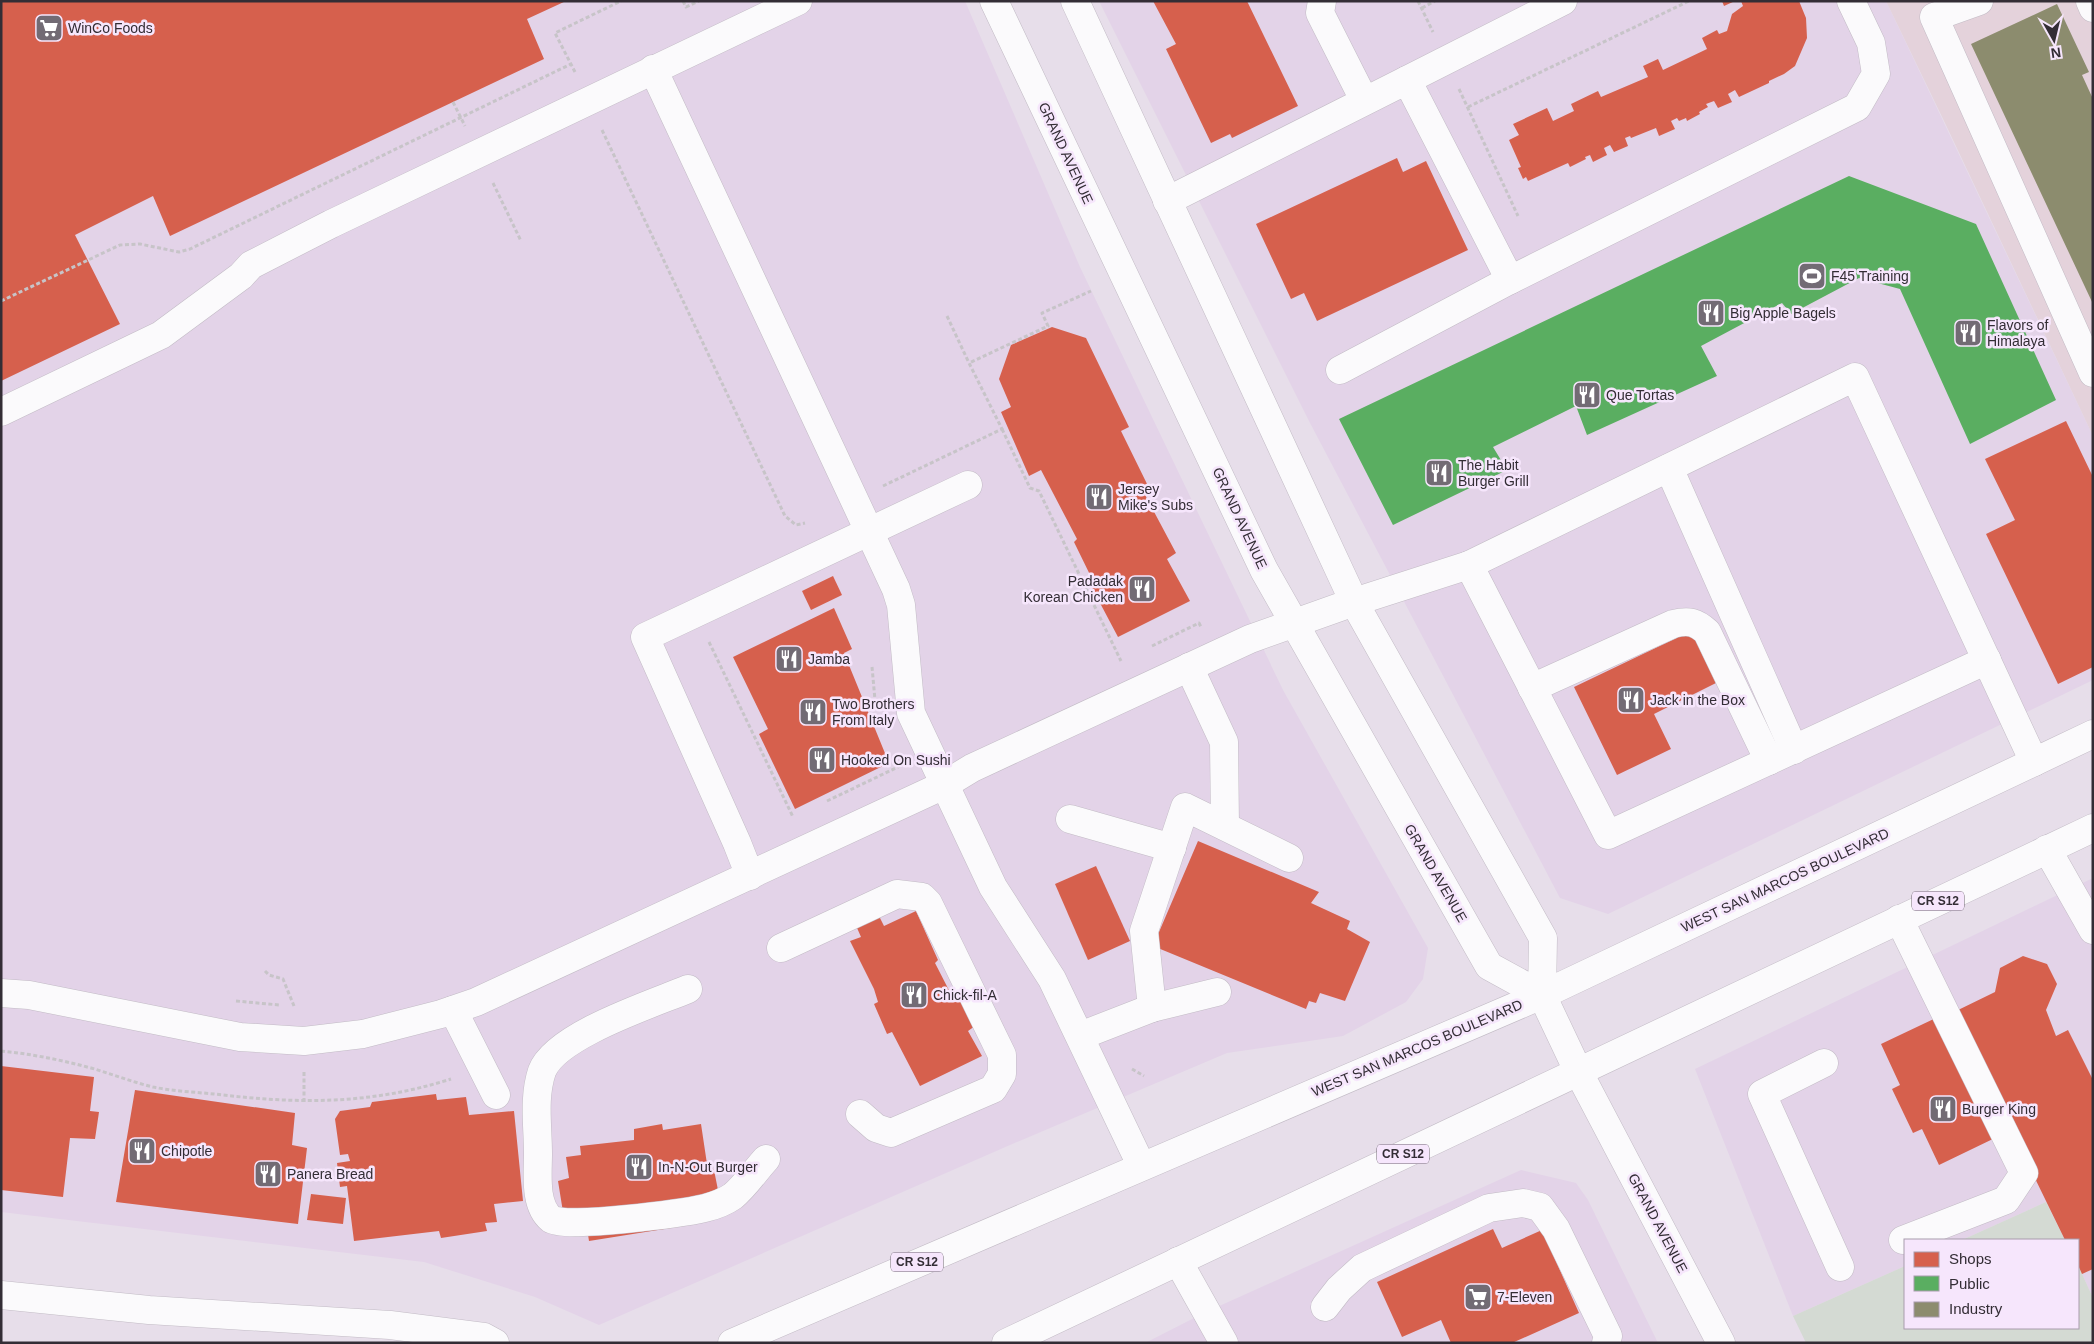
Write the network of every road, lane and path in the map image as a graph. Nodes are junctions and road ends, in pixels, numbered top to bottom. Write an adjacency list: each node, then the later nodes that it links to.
1 (683, 1): 2 (path)
2 (699, 1)
3 (798, 1): 18 (main road)
4 (994, 1): 38 (main road, GRAND AVENUE)
5 (1075, 1): 22 (main road, GRAND AVENUE)
6 (1322, 1): 20 (main road)
7 (1418, 1): 14 (path)
8 (1435, 1): 14 (path)
9 (1563, 1): 16 (main road)
10 (1688, 1): 21 (path)
11 (1851, 1): 24 (main road)
12 (1979, 1): 29 (main road)
13 (2090, 1): 15 (main road)
14 (1422, 8): 16 (path)
15 (2093, 8)
16 (1446, 60): 19 (main road); 21 (path)
17 (571, 64): 25 (path)
18 (653, 70): 30 (main road); 34 (main road)
19 (1407, 80): 20 (main road); 24 (main road)
20 (1364, 100): 22 (main road)
21 (1468, 107): 23 (path)
22 (1167, 201): 36 (main road, GRAND AVENUE)
23 (1518, 216)
24 (1510, 280): 28 (main road)
25 (1, 300)
26 (947, 316): 27 (path)
27 (969, 363)
28 (1340, 370)
29 (2093, 373)
30 (1, 412)
31 (1002, 429): 42 (path)
32 (1669, 468): 35 (main road); 43 (main road); 50 (main road)
33 (968, 485): 34 (main road)
34 (868, 531): 37 (main road); 51 (main road)
35 (1469, 565): 36 (main road); 47 (main road)
36 (1354, 602): 38 (main road); 75 (main road, GRAND AVENUE)
37 (695, 613): 59 (path); 67 (main road)
38 (1294, 624): 46 (main road); 75 (main road, GRAND AVENUE)
39 (1210, 625): 40 (path)
40 (1147, 648)
41 (1130, 656): 42 (path)
42 (1121, 660): 44 (path)
43 (1987, 660): 50 (main road); 54 (main road)
44 (1113, 664)
45 (872, 666): 48 (path)
46 (1189, 667): 56 (main road); 62 (main road)
47 (1532, 688): 53 (main road); 53 (main road)
48 (877, 713)
49 (2093, 734): 54 (main road, WEST SAN MARCOS BOULEVARD / CR S12)
50 (1794, 750): 53 (main road)
51 (929, 752): 55 (path); 56 (main road)
52 (896, 759): 55 (path)
53 (1769, 761)
54 (2034, 762): 75 (main road, WEST SAN MARCOS BOULEVARD / CR S12)
55 (900, 766): 57 (path)
56 (944, 785): 67 (main road); 81 (main road)
57 (820, 804)
58 (802, 812): 59 (path)
59 (793, 817): 61 (path)
60 (1070, 819): 64 (main road)
61 (785, 820)
62 (1225, 826): 64 (main road); 66 (main road)
63 (2093, 828): 65 (main road, CR S12)
64 (1172, 848): 79 (main road)
65 (2047, 849): 68 (main road, CR S12); 69 (main road)
66 (1289, 858)
67 (750, 876): 80 (main road)
68 (1900, 919): 85 (main road, CR S12); 90 (main road)
69 (2093, 930)
70 (781, 948): 87 (main road)
71 (265, 971): 77 (path)
72 (688, 989): 88 (main road)
73 (1217, 992): 79 (main road)
74 (1, 993): 80 (main road)
75 (1542, 995): 85 (main road, GRAND AVENUE); 89 (main road, WEST SAN MARCOS BOULEVARD / CR S12)
76 (227, 1000): 77 (path)
77 (294, 1006): 78 (path)
78 (304, 1008)
79 (1152, 1008): 81 (main road)
80 (453, 1010): 84 (main road)
81 (1080, 1036): 89 (main road)
82 (1, 1052): 84 (path)
83 (1824, 1063): 92 (main road)
84 (482, 1069): 86 (main road)
85 (1578, 1071): 91 (main road, CR S12); 100 (main road, GRAND AVENUE)
86 (496, 1095)
87 (860, 1114)
88 (766, 1159)
89 (1141, 1165): 96 (main road, WEST SAN MARCOS BOULEVARD / CR S12)
90 (1906, 1239)
91 (1178, 1261): 97 (main road, CR S12); 98 (main road)
92 (1840, 1267)
93 (1, 1295): 95 (main road)
94 (1325, 1307): 99 (main road)
95 (495, 1343)
96 (732, 1343)
97 (1006, 1343)
98 (1224, 1343)
99 (1606, 1343)
100 (1721, 1343)

